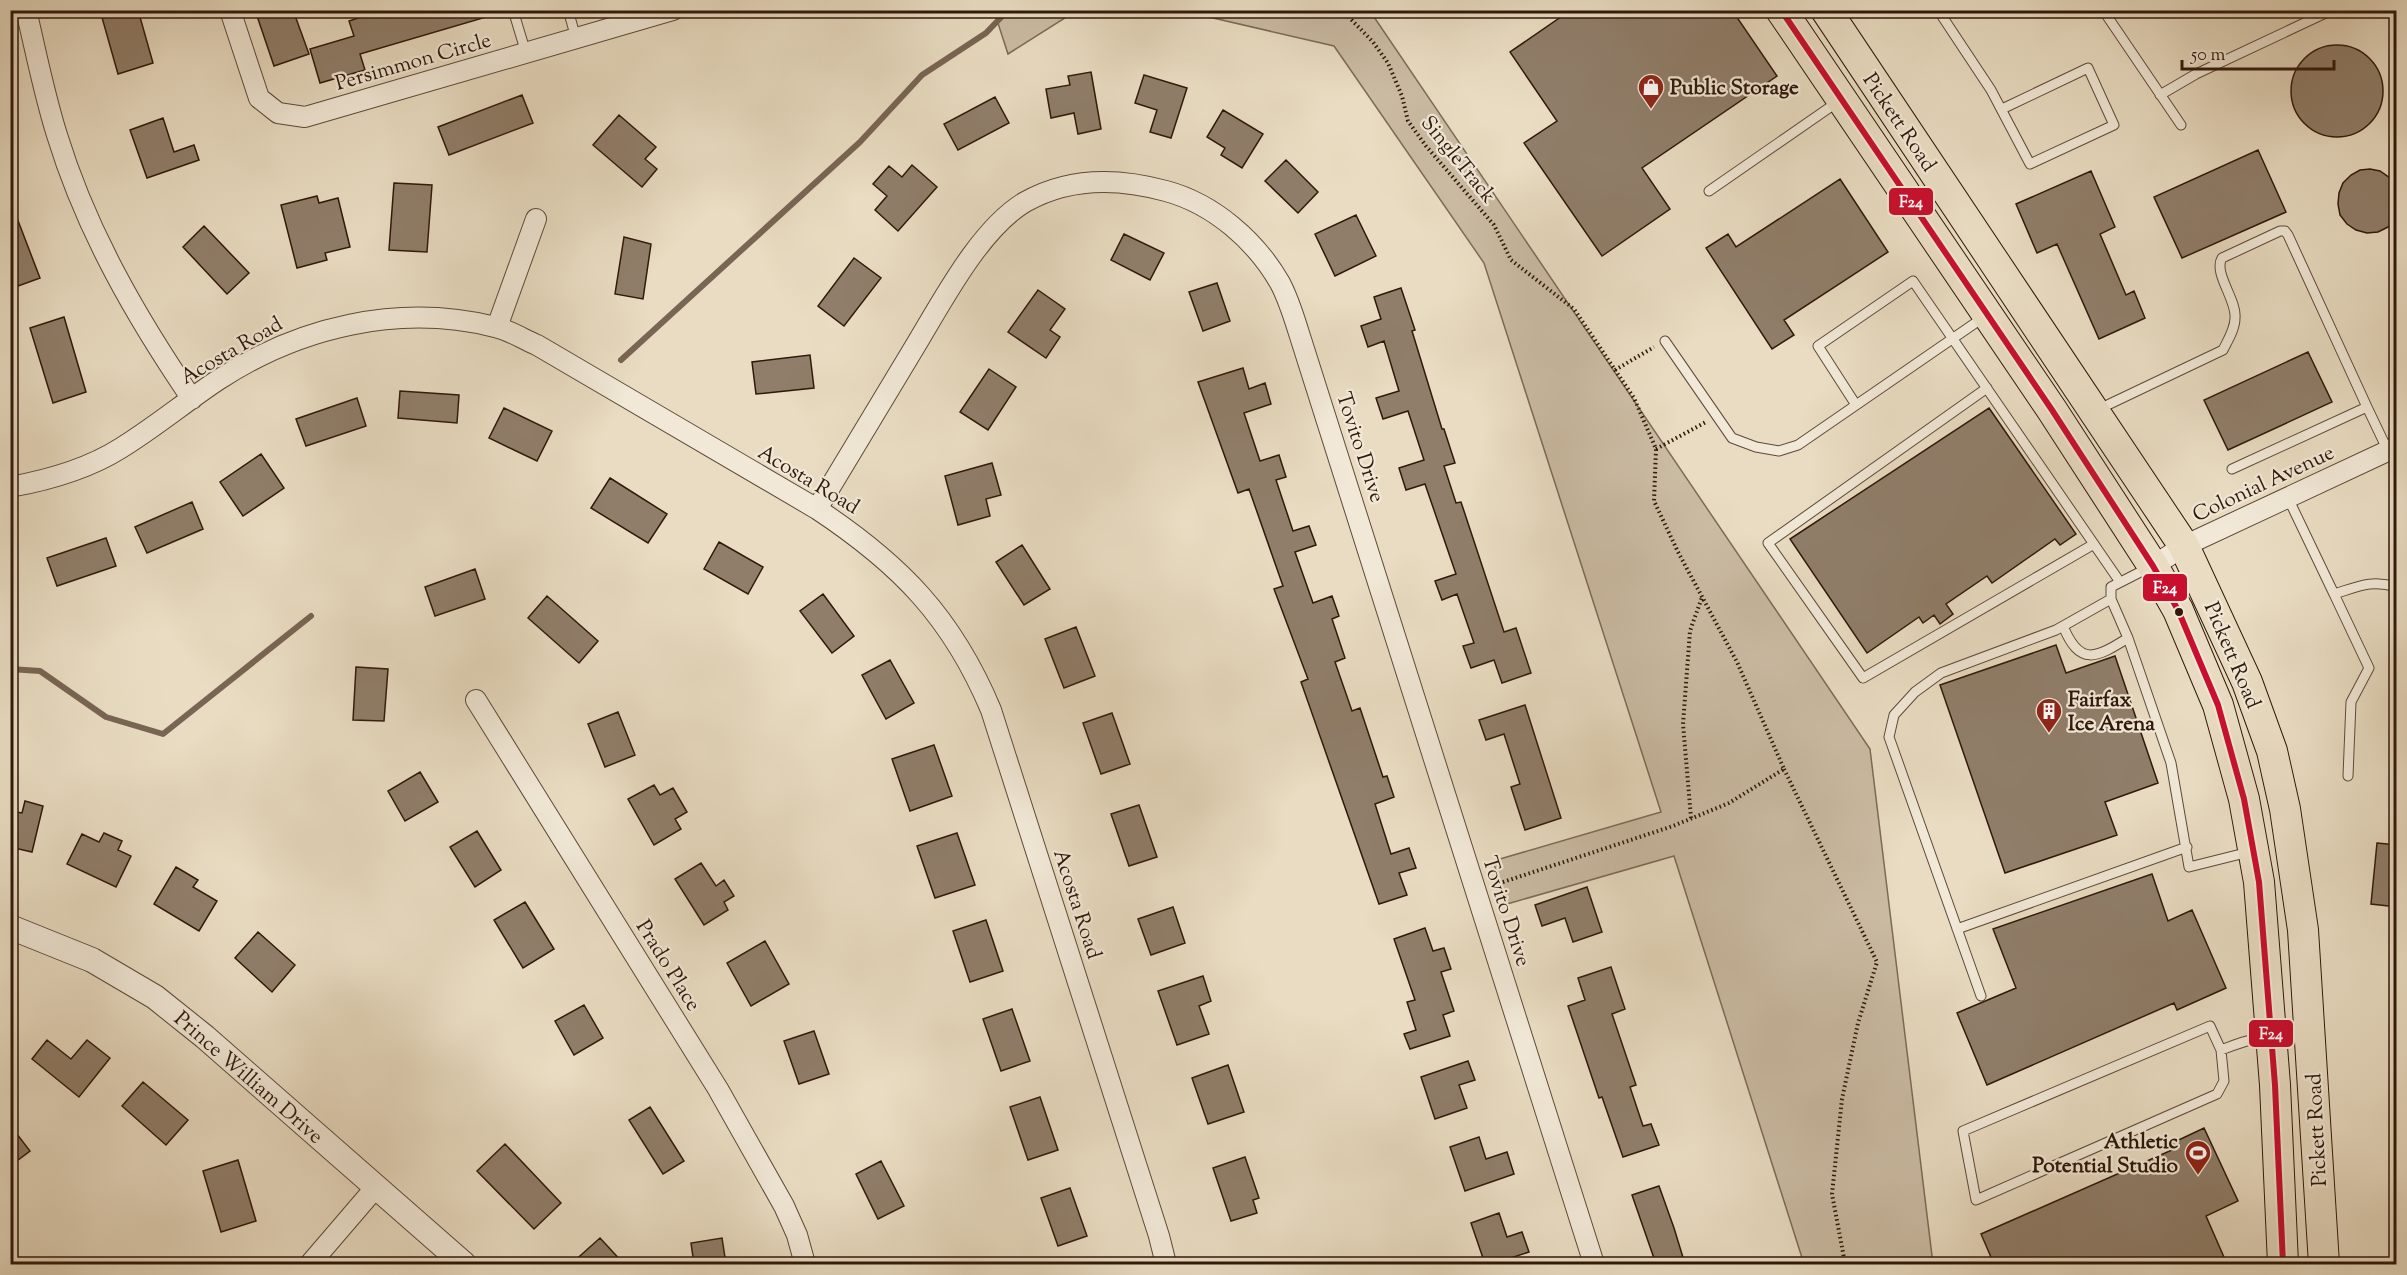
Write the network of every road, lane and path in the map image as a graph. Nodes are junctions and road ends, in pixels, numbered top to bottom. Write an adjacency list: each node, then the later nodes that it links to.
1 (26, 10): 26 (street)
2 (230, 10): 13 (street, Persimmon Circle)
3 (513, 10): 13 (lane)
4 (568, 10): 12 (lane)
5 (673, 10): 12 (street, Persimmon Circle)
6 (1342, 10): 24 (path, SingleTrack)
7 (1781, 10): 15 (main road, Pickett Road)
8 (1938, 10): 16 (lane)
9 (2103, 10): 14 (lane)
10 (2332, 10): 14 (lane)
11 (1827, 11): 29 (main road, Pickett Road)
12 (576, 38): 13 (street, Persimmon Circle)
13 (525, 53)
14 (2160, 95): 17 (lane)
15 (1841, 100): 18 (lane); 20 (main road, Pickett Road)
16 (2002, 109): 16 (lane)
17 (2181, 125)
18 (1708, 191)
19 (536, 219): 21 (street)
20 (1986, 315): 22 (lane); 39 (main road, Pickett Road)
21 (497, 327): 26 (street, Acosta Road); 36 (street, Acosta Road)
22 (1953, 338): 25 (lane); 27 (lane); 27 (lane)
23 (1665, 341): 24 (path); 30 (lane)
24 (1615, 370): 31 (path, SingleTrack)
25 (1987, 388): 37 (lane); 37 (lane)
26 (192, 399): 34 (street, Acosta Road)
27 (1856, 405): 30 (lane)
28 (2367, 406): 29 (lane); 32 (lane); 33 (lane)
29 (2094, 412): 38 (main road, Pickett Road)
30 (1717, 416): 31 (path)
31 (1656, 449): 43 (path)
32 (2392, 449): 35 (street, Colonial Avenue)
33 (2232, 469)
34 (10, 487)
35 (2288, 498): 38 (street, Colonial Avenue); 42 (lane)
36 (817, 509): 53 (street, Tovito Drive); 64 (street, Acosta Road)
37 (2094, 544): 40 (lane)
38 (2184, 546): 39 (street, Colonial Avenue); 58 (main road, Pickett Road)
39 (2153, 566): 40 (lane); 52 (main road, Pickett Road)
40 (2120, 582): 44 (lane)
41 (2397, 587): 42 (lane)
42 (2334, 594): 49 (lane)
43 (1702, 597): 48 (path); 50 (path)
44 (2111, 598): 45 (lane); 46 (lane)
45 (2063, 626): 46 (lane); 55 (lane)
46 (2128, 638): 51 (lane)
47 (476, 700): 63 (street, Prado Place)
48 (1784, 769): 50 (path); 66 (path)
49 (2348, 776)
50 (1691, 818): 53 (path)
51 (2187, 847): 52 (lane); 55 (lane)
52 (2254, 851): 57 (main road, Pickett Road)
53 (1476, 891): 65 (street, Tovito Drive)
54 (10, 927): 60 (street, Prince William Drive)
55 (1957, 929): 56 (lane)
56 (1981, 996)
57 (2271, 1034): 58 (lane); 59 (lane); 67 (main road, Pickett Road)
58 (2310, 1035): 68 (main road, Pickett Road)
59 (2221, 1050): 59 (lane)
60 (376, 1187): 61 (street); 62 (street, Prince William Drive)
61 (310, 1264)
62 (464, 1264)
63 (805, 1264)
64 (1166, 1264)
65 (1594, 1264)
66 (1849, 1264)
67 (2283, 1264)
68 (2324, 1264)

